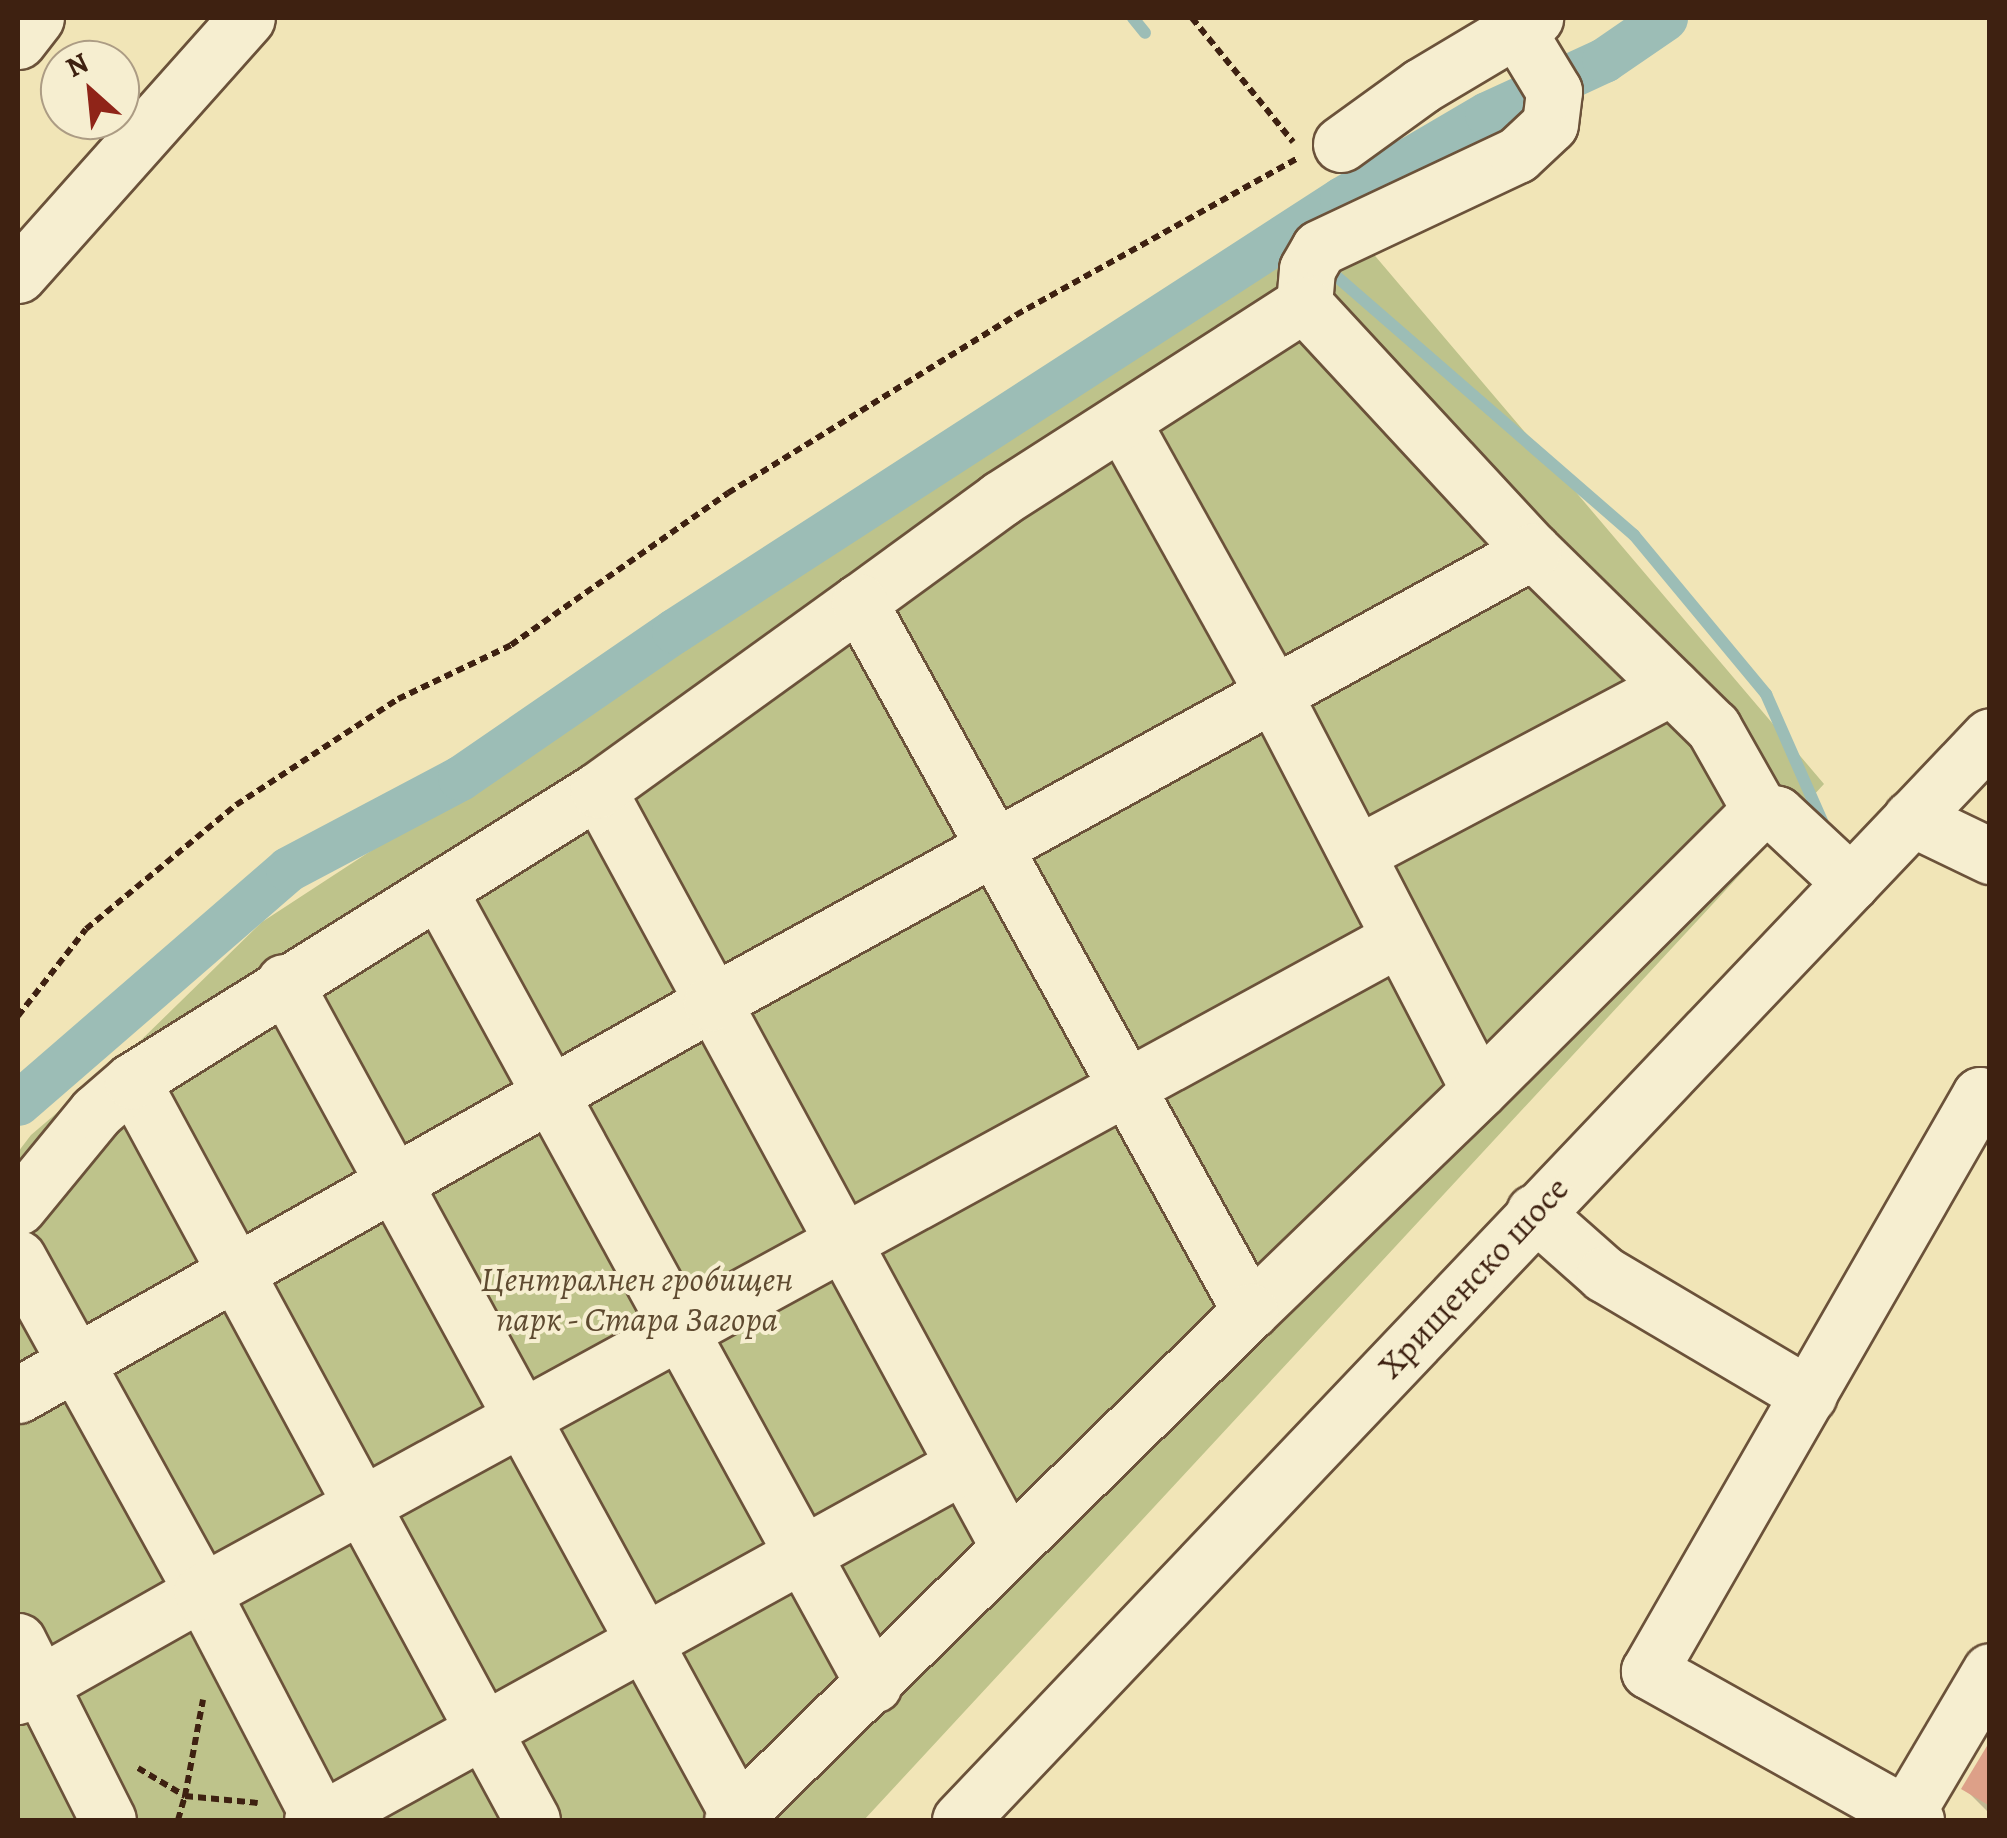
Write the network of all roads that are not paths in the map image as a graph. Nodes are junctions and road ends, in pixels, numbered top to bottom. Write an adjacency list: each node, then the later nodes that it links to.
1 (36, 18): 3 (street)
2 (247, 18): 6 (street)
3 (18, 41)
4 (1537, 52): 5 (street); 7 (street)
5 (1341, 144)
6 (18, 275)
7 (1304, 304): 8 (street); 9 (street)
8 (1124, 425): 10 (street); 12 (street)
9 (1533, 551): 11 (street); 12 (street)
10 (860, 602): 14 (street); 17 (street)
11 (1672, 687): 15 (street); 18 (street)
12 (1273, 694): 17 (street); 18 (street)
13 (1990, 736): 16 (street, Хрищенско шосе)
14 (598, 790): 21 (street); 24 (street)
15 (1760, 810): 20 (street); 27 (street)
16 (1912, 818): 19 (street); 20 (street, Хрищенско шосе)
17 (996, 848): 24 (street); 26 (street)
18 (1358, 853): 22 (street)
19 (1990, 856)
20 (1850, 883): 32 (street, Хрищенско шосе)
21 (439, 890): 23 (street); 28 (street)
22 (1396, 940): 26 (street); 27 (street)
23 (284, 982): 25 (street); 30 (street)
24 (711, 1002): 28 (street); 33 (street)
25 (132, 1082): 31 (street); 35 (street)
26 (1126, 1089): 33 (street); 36 (street)
27 (1479, 1090): 36 (street)
28 (550, 1093): 30 (street); 37 (street)
29 (1990, 1101): 39 (street)
30 (394, 1184): 35 (street); 41 (street)
31 (18, 1207)
32 (1534, 1212): 39 (street); 57 (street, Хрищенско шосе)
33 (838, 1243): 37 (street); 42 (street)
34 (18, 1258): 38 (street)
35 (238, 1270): 38 (street); 43 (street)
36 (1250, 1311): 44 (street)
37 (679, 1328): 41 (street); 45 (street)
38 (76, 1362): 40 (street); 46 (street)
39 (1809, 1394): 53 (street)
40 (18, 1395)
41 (520, 1414): 43 (street); 47 (street)
42 (962, 1466): 44 (street); 45 (street)
43 (364, 1500): 46 (street); 51 (street)
44 (1009, 1548): 50 (street)
45 (802, 1554): 47 (street); 50 (street)
46 (210, 1607): 49 (street); 54 (street)
47 (644, 1640): 51 (street); 52 (street)
48 (1990, 1671): 53 (street)
49 (25, 1674): 55 (street)
50 (874, 1685): 52 (street)
51 (483, 1726): 54 (street); 56 (street)
52 (734, 1817)
53 (1910, 1818)
54 (317, 1819)
55 (108, 1820)
56 (532, 1820)
57 (960, 1820)

